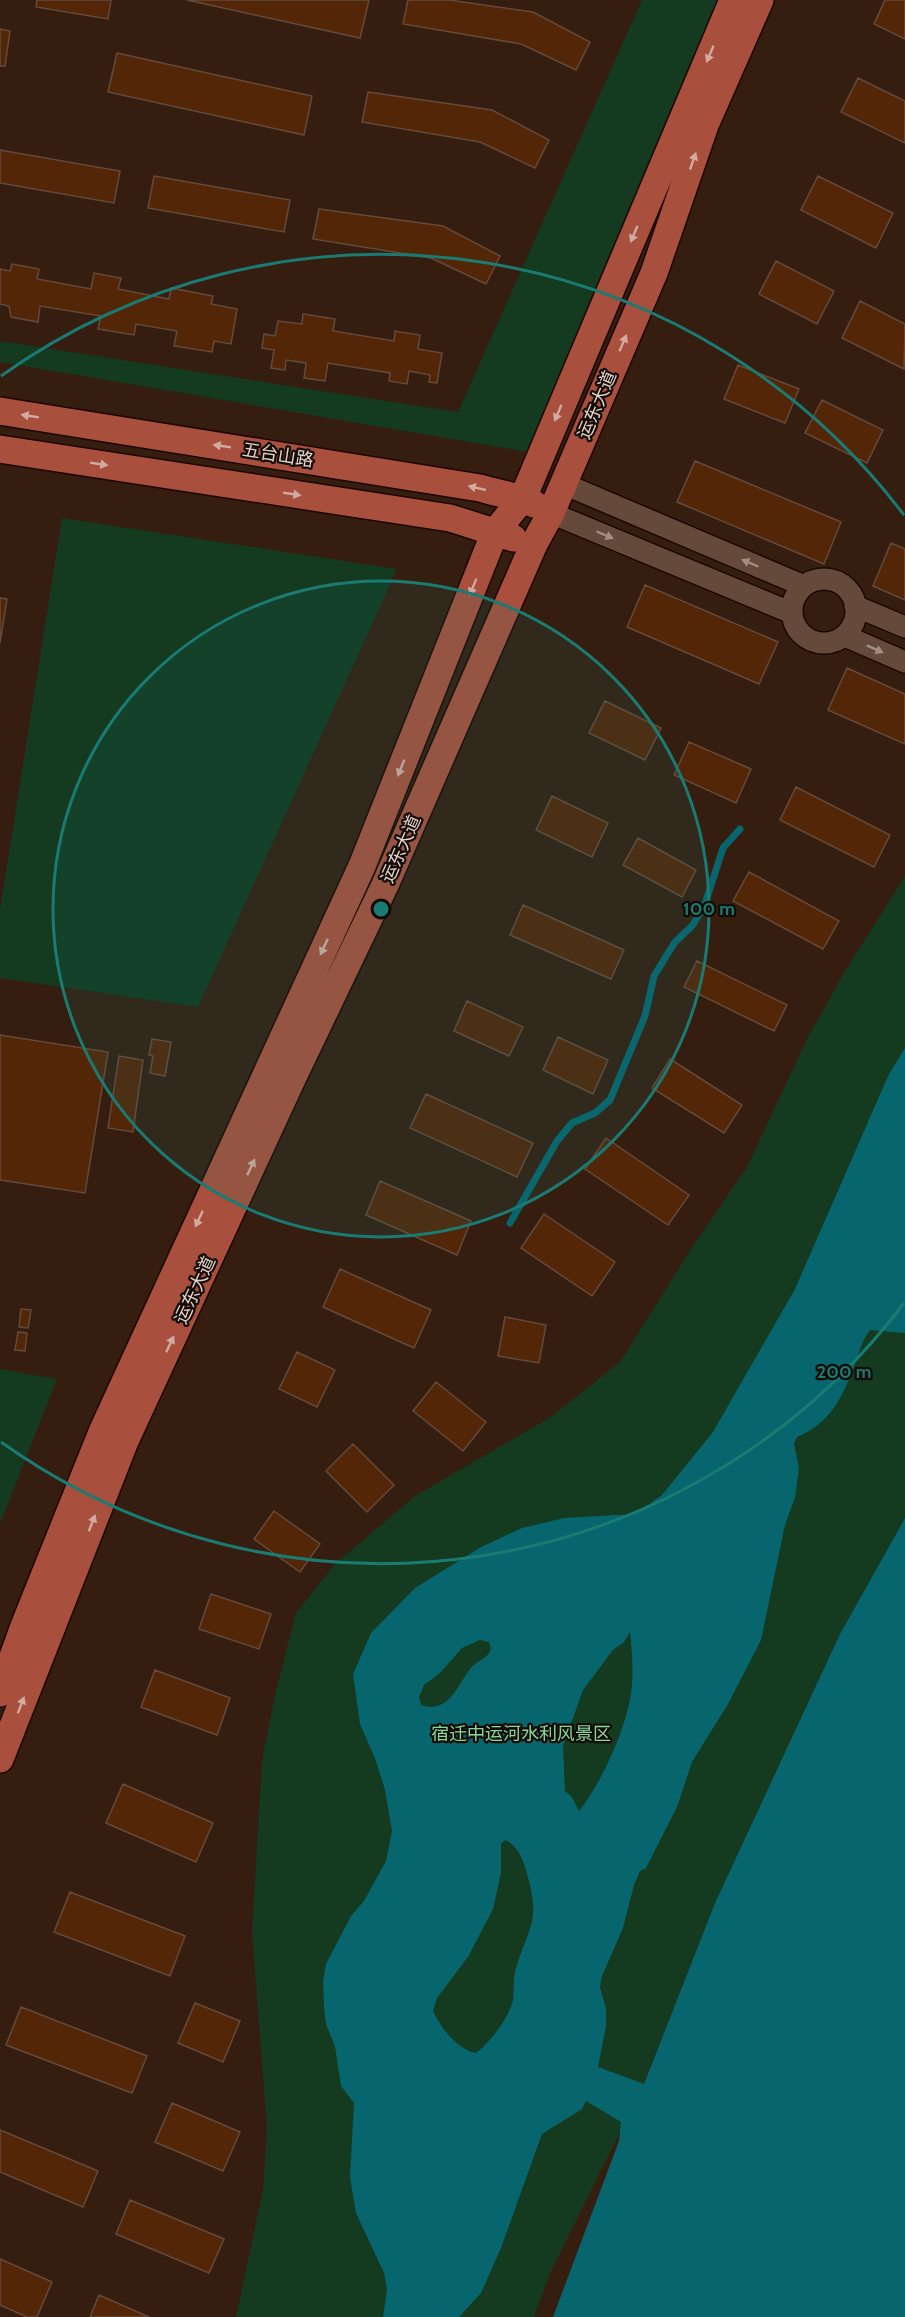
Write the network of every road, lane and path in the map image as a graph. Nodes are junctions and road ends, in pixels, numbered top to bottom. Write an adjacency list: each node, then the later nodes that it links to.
1 (733, 0): 6 (main road, 运东大道, one-way to 6)
2 (760, 0): 5 (main road, 运东大道, one-way to 2)
3 (0, 411): 6 (main road, 五台山路, one-way to 3)
4 (0, 449): 8 (main road, 五台山路, one-way to 8)
5 (564, 484): 7 (main road, 运东大道); 10 (street, one-way to 5)
6 (523, 498): 7 (main road, 五台山路); 8 (main road, 运东大道)
7 (551, 513): 9 (main road, 运东大道); 12 (street, one-way to 12)
8 (495, 532): 9 (main road, 五台山路); 16 (main road, 运东大道, one-way to 16)
9 (534, 544): 17 (main road, 运东大道, one-way to 9)
10 (804, 586): 11 (street); 12 (street)
11 (855, 606): 13 (street); 14 (street)
12 (792, 613): 14 (street)
13 (905, 627)
14 (845, 636): 15 (street, one-way to 15)
15 (905, 662)
16 (0, 1693)
17 (0, 1759)

